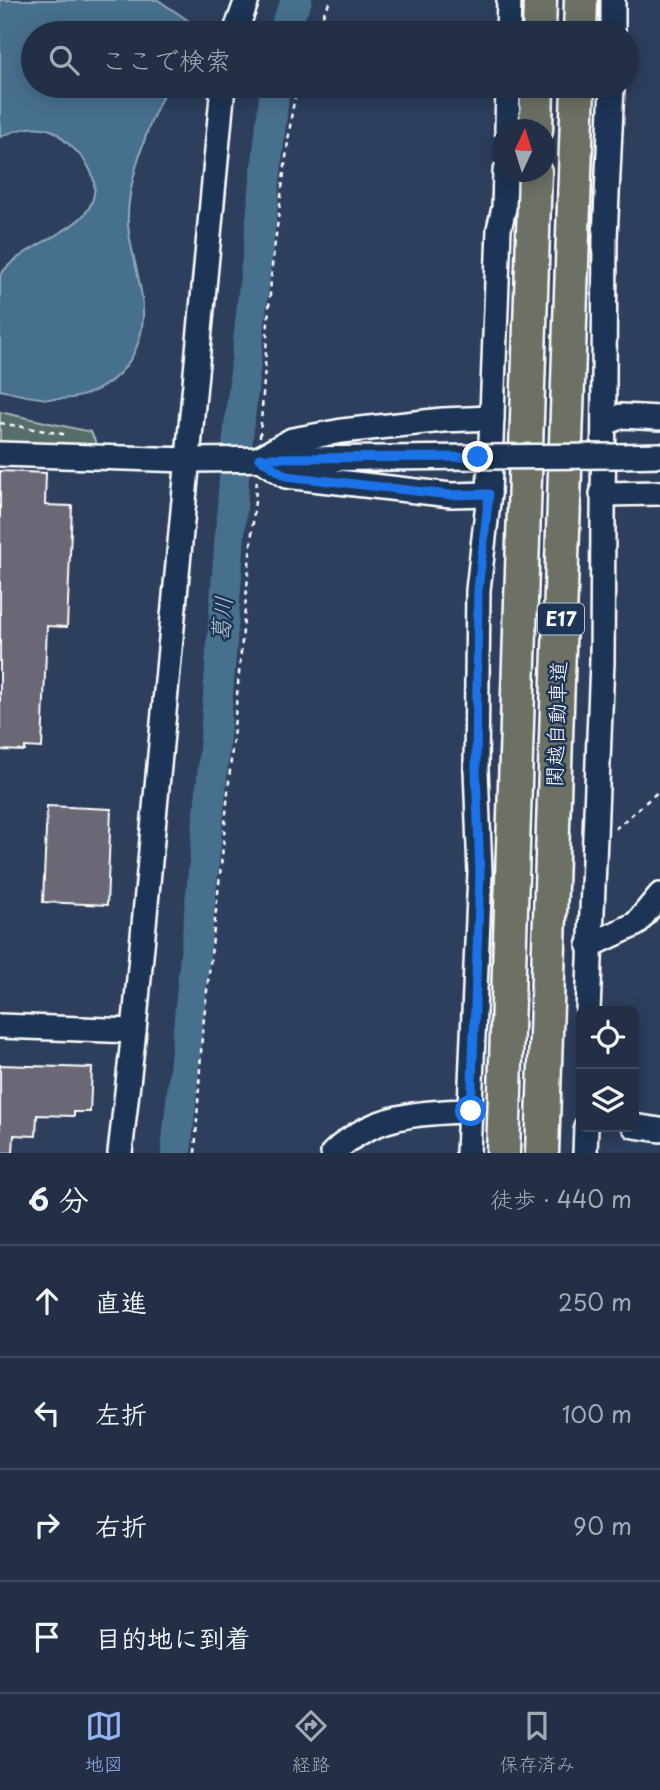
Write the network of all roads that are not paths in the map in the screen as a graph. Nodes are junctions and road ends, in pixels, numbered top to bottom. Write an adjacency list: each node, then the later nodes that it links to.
1 (247, 0): 6 (street)
2 (509, 0): 7 (street)
3 (540, 0): 8 (highway)
4 (581, 0): 9 (highway)
5 (613, 0): 10 (street)
6 (239, 21)
7 (508, 21)
8 (539, 21)
9 (580, 21)
10 (612, 21)
11 (222, 98): 26 (street)
12 (508, 98): 16 (street)
13 (537, 98): 17 (highway)
14 (578, 98): 43 (highway, 関越自動車道 / E17)
15 (611, 98): 22 (street)
16 (507, 119)
17 (536, 119)
18 (505, 182): 20 (street)
19 (535, 182): 42 (highway, 関越自動車道 / E17)
20 (492, 418): 25 (street); 28 (street)
21 (660, 418): 22 (street)
22 (605, 424): 29 (street)
23 (0, 454): 26 (street)
24 (660, 455): 25 (street, bridge)
25 (257, 458): 26 (street); 28 (street)
26 (197, 459): 34 (street)
27 (660, 493): 29 (street)
28 (489, 494): 35 (street)
29 (602, 494): 31 (street)
30 (660, 895): 31 (street)
31 (589, 946): 32 (street)
32 (588, 1006)
33 (0, 1026): 34 (street)
34 (134, 1031): 39 (street)
35 (471, 1111): 40 (street); 41 (street)
36 (639, 1127): 37 (street)
37 (660, 1130)
38 (586, 1132): 44 (street)
39 (120, 1153)
40 (333, 1153)
41 (468, 1153)
42 (503, 1153)
43 (542, 1153)
44 (585, 1153)

